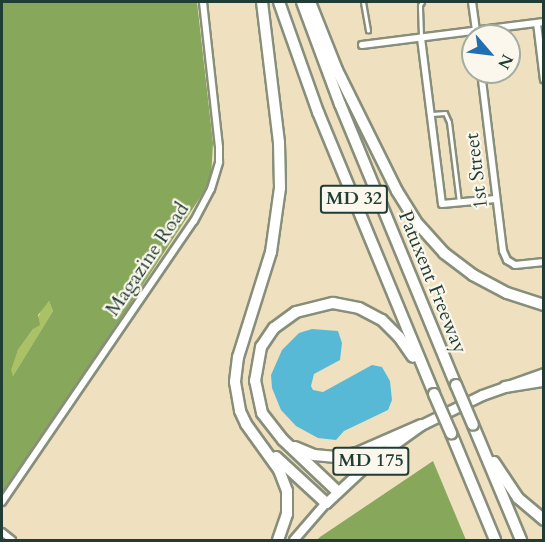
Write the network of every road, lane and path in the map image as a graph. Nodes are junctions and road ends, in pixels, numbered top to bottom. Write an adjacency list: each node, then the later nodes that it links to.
1 (203, 2): 33 (street, Magazine Road)
2 (262, 2): 30 (highway)
3 (279, 2): 27 (highway, Patuxent Freeway / MD 32)
4 (302, 2): 29 (highway, Patuxent Freeway / MD 32, bridge)
5 (310, 2): 23 (highway)
6 (363, 2): 12 (lane)
7 (422, 2): 14 (lane)
8 (472, 2): 10 (street)
9 (540, 23): 11 (street); 16 (street)
10 (475, 24)
11 (521, 26)
12 (368, 31)
13 (461, 34): 14 (street)
14 (421, 38): 15 (street); 19 (street)
15 (362, 45)
16 (543, 69): 17 (street)
17 (543, 80)
18 (482, 84): 20 (street, 1st Street)
19 (430, 114): 21 (lane); 21 (street)
20 (496, 199): 21 (street); 22 (street, 1st Street)
21 (459, 202)
22 (543, 262)
23 (543, 305)
24 (543, 373): 26 (main road, MD 175)
25 (543, 381): 26 (highway)
26 (504, 387): 28 (main road, MD 175)
27 (432, 389): 31 (highway); 40 (highway, Patuxent Freeway / MD 32, bridge)
28 (421, 426): 31 (highway); 32 (main road, MD 175)
29 (474, 428): 35 (highway); 41 (highway, Patuxent Freeway / MD 32)
30 (254, 437): 34 (highway); 38 (highway)
31 (283, 440): 32 (highway)
32 (337, 491): 34 (main road, MD 175)
33 (2, 502)
34 (326, 504): 39 (main road, MD 175)
35 (543, 520)
36 (2, 532): 37 (street)
37 (12, 540)
38 (278, 540)
39 (294, 540)
40 (495, 540)
41 (521, 540)

